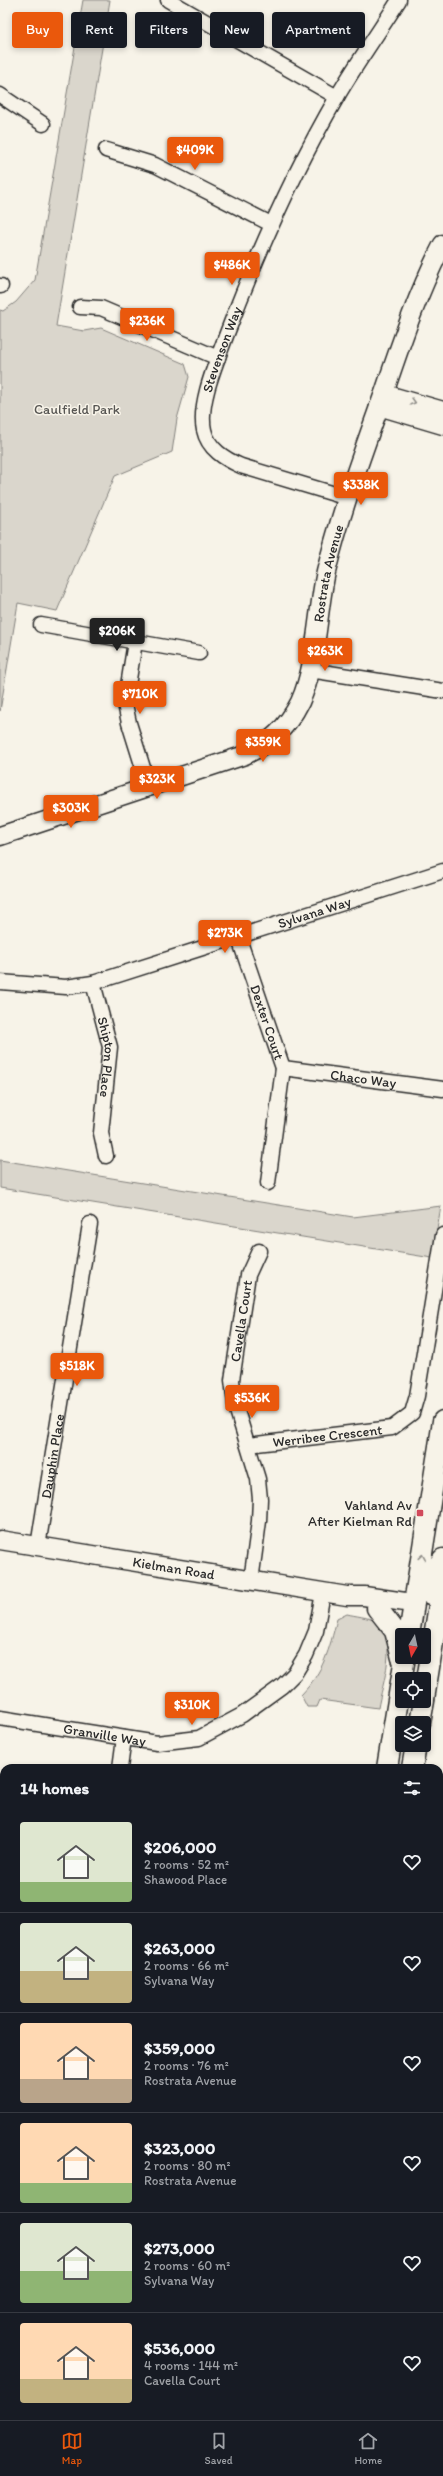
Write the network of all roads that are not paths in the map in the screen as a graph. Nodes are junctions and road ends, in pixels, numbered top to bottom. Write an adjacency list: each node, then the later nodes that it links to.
1 (168, 0): 4 (street)
2 (399, 0): 4 (street, Stevenson Way)
3 (0, 95): 5 (street)
4 (337, 97): 7 (street, Stevenson Way)
5 (43, 124)
6 (106, 150): 7 (street)
7 (271, 224): 10 (street, Stevenson Way)
8 (442, 250): 11 (street, Rostrata Avenue)
9 (80, 307): 10 (street)
10 (218, 358): 14 (street, Stevenson Way)
11 (381, 400): 12 (street, one-way to 12); 13 (street); 14 (street, Rostrata Avenue)
12 (443, 411)
13 (443, 425)
14 (348, 498): 18 (street, Rostrata Avenue)
15 (41, 625): 16 (street)
16 (136, 642): 17 (street); 20 (street)
17 (199, 653)
18 (310, 670): 19 (street); 20 (street, Rostrata Avenue)
19 (443, 691)
20 (149, 787): 21 (street, Rostrata Avenue)
21 (0, 836)
22 (443, 871): 23 (street, Sylvana Way)
23 (238, 936): 25 (street, Sylvana Way); 26 (street, Dexter Court)
24 (0, 982): 25 (street, Sylvana Way)
25 (93, 983): 28 (street, Shipton Place)
26 (283, 1068): 27 (street, Chaco Way); 29 (street, Dexter Court)
27 (443, 1089)
28 (106, 1156)
29 (268, 1183)
30 (90, 1224): 36 (street, Dauphin Place)
31 (443, 1235): 34 (street, Werribee Crescent)
32 (260, 1250): 34 (street, Cavella Court)
33 (443, 1421): 42 (main road, one-way to 33)
34 (248, 1445): 39 (street, Cavella Court)
35 (0, 1540): 36 (street, Kielman Road)
36 (38, 1546): 39 (street, Kielman Road)
37 (443, 1559): 42 (main road)
38 (443, 1580): 46 (main road)
39 (250, 1581): 40 (street, Kielman Road)
40 (323, 1593): 41 (street, Kielman Road); 50 (street, Granville Way)
41 (347, 1596): 42 (street, Kielman Road); 43 (street, Kielman Road)
42 (409, 1603): 43 (street, Kielman Road); 44 (main road); 46 (main road)
43 (377, 1608): 45 (main road)
44 (409, 1628)
45 (395, 1631)
46 (432, 1649): 48 (main road)
47 (404, 1664): 53 (main road)
48 (428, 1672)
49 (0, 1718): 50 (street, Granville Way)
50 (124, 1738): 52 (street)
51 (415, 1752): 54 (main road)
52 (121, 1764)
53 (388, 1764)
54 (413, 1764)

